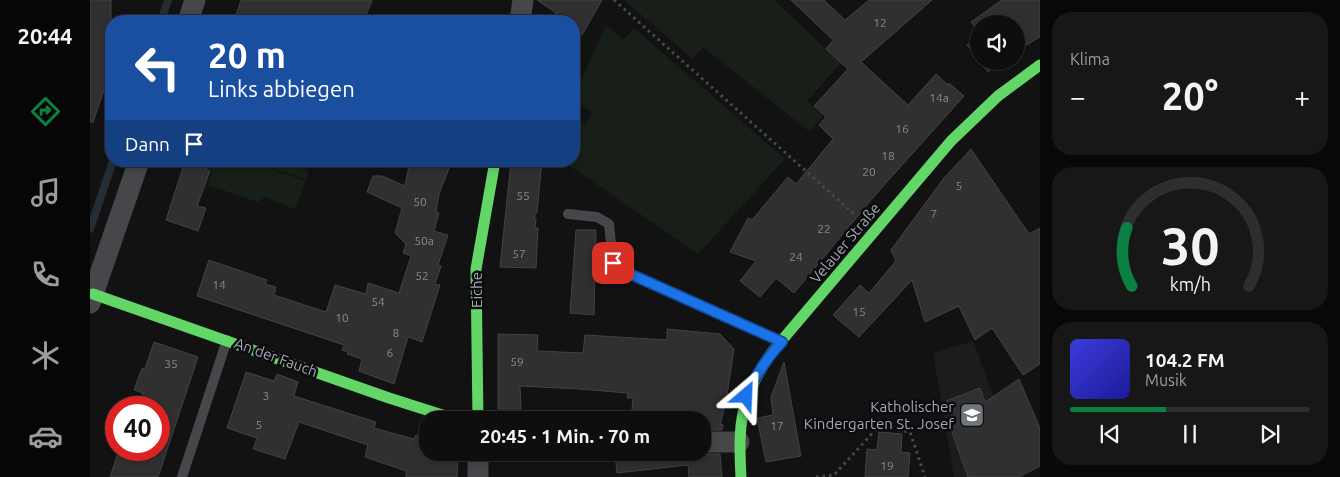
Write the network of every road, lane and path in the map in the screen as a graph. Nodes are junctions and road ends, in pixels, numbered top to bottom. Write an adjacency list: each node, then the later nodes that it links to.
1 (195, 0): 4 (street)
2 (523, 0): 5 (street)
3 (614, 0): 10 (path)
4 (190, 15)
5 (521, 15)
6 (1040, 65): 10 (street, Velauer Straße)
7 (137, 167): 11 (street)
8 (494, 167): 15 (street, Eiche)
9 (568, 214): 13 (lane)
10 (874, 232): 13 (street, Velauer Straße)
11 (92, 298): 12 (street, An der Fauch)
12 (227, 339): 14 (street, An der Fauch); 19 (lane)
13 (782, 342): 17 (street, Velauer Straße)
14 (433, 411)
15 (478, 411)
16 (711, 442): 17 (street)
17 (739, 442): 21 (street, Velauer Straße)
18 (478, 461): 20 (street)
19 (182, 477)
20 (478, 477)
21 (741, 477)
22 (816, 477): 23 (path)
23 (925, 477)

